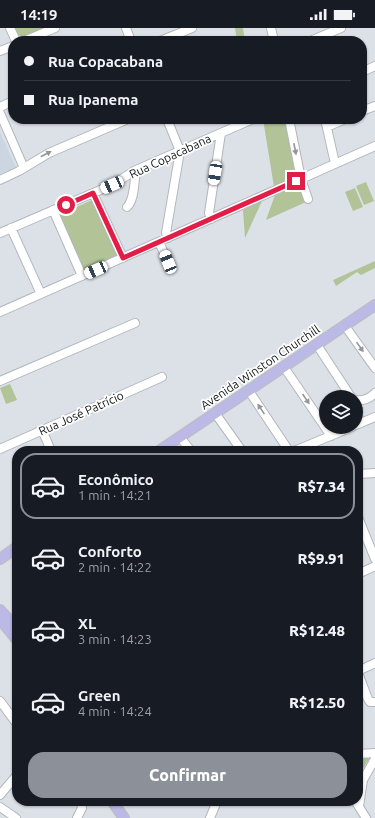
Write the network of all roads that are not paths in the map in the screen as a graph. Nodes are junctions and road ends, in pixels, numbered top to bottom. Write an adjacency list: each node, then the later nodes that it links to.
1 (55, 28): 4 (street)
2 (192, 28): 5 (street)
3 (340, 28): 6 (street)
4 (36, 36)
5 (172, 36)
6 (322, 36)
7 (0, 113): 17 (street)
8 (116, 124): 17 (street, one-way to 8)
9 (168, 124): 15 (street)
10 (242, 124): 13 (street, Rua Copacabana)
11 (290, 124): 20 (street, one-way to 20)
12 (326, 124): 16 (street)
13 (221, 133): 15 (street, Rua Copacabana); 25 (street)
14 (375, 146): 16 (street)
15 (180, 151): 18 (street, Rua Copacabana); 28 (street)
16 (336, 163): 20 (street)
17 (24, 168): 19 (street)
18 (136, 170): 21 (street, Rua Copacabana); 23 (street)
19 (0, 180)
20 (298, 180): 22 (street); 25 (street)
21 (93, 193): 24 (street, Rua Copacabana); 30 (street)
22 (308, 199)
23 (127, 207)
24 (53, 210): 26 (street, Rua Copacabana); 32 (street)
25 (211, 219): 28 (street)
26 (11, 228): 27 (street, Rua Copacabana); 33 (street)
27 (0, 233)
28 (168, 238): 29 (street)
29 (159, 242): 30 (street); 31 (street)
30 (123, 258): 32 (street)
31 (168, 262)
32 (82, 276): 33 (street)
33 (41, 294): 35 (street)
34 (375, 305): 37 (main road, Avenida Winston Churchill)
35 (0, 312)
36 (135, 323): 42 (street)
37 (345, 326): 38 (main road, Avenida Winston Churchill); 40 (street, one-way to 40)
38 (316, 345): 39 (main road, Avenida Winston Churchill); 43 (street)
39 (284, 367): 44 (main road, Avenida Winston Churchill); 52 (street, one-way to 52)
40 (375, 368)
41 (162, 377): 50 (street, Rua José Patrício)
42 (0, 381)
43 (346, 390)
44 (249, 391): 47 (main road, Avenida Winston Churchill); 58 (street, one-way to 44)
45 (375, 393): 46 (street)
46 (363, 400)
47 (215, 413): 53 (main road, Avenida Winston Churchill); 57 (street)
48 (375, 417): 49 (street)
49 (363, 422)
50 (42, 430): 54 (street); 60 (street, Rua José Patrício)
51 (336, 434): 52 (street)
52 (331, 436): 59 (street)
53 (180, 437): 55 (main road, Avenida Winston Churchill); 56 (street)
54 (49, 446)
55 (166, 446)
56 (187, 446)
57 (238, 446)
58 (286, 446)
59 (306, 446)
60 (0, 449)
61 (375, 473): 62 (street)
62 (363, 474)
63 (363, 529): 66 (street)
64 (12, 551): 65 (main road)
65 (0, 559)
66 (375, 559)
67 (375, 566): 68 (street)
68 (363, 572)
69 (0, 610): 71 (main road)
70 (0, 619): 72 (main road)
71 (12, 624)
72 (12, 634)
73 (375, 663): 74 (street)
74 (363, 669)
75 (363, 685): 77 (street)
76 (0, 701): 78 (street)
77 (375, 702)
78 (12, 717)
79 (375, 752): 80 (street)
80 (363, 753)
81 (375, 760): 82 (street)
82 (363, 780)
83 (12, 781): 84 (street)
84 (0, 795)
85 (82, 806): 93 (street)
86 (116, 806): 94 (main road)
87 (123, 806): 95 (main road)
88 (215, 806): 96 (street)
89 (358, 806): 91 (street)
90 (0, 807): 92 (street)
91 (364, 817)
92 (16, 818)
93 (77, 818)
94 (124, 818)
95 (131, 818)
96 (210, 818)

